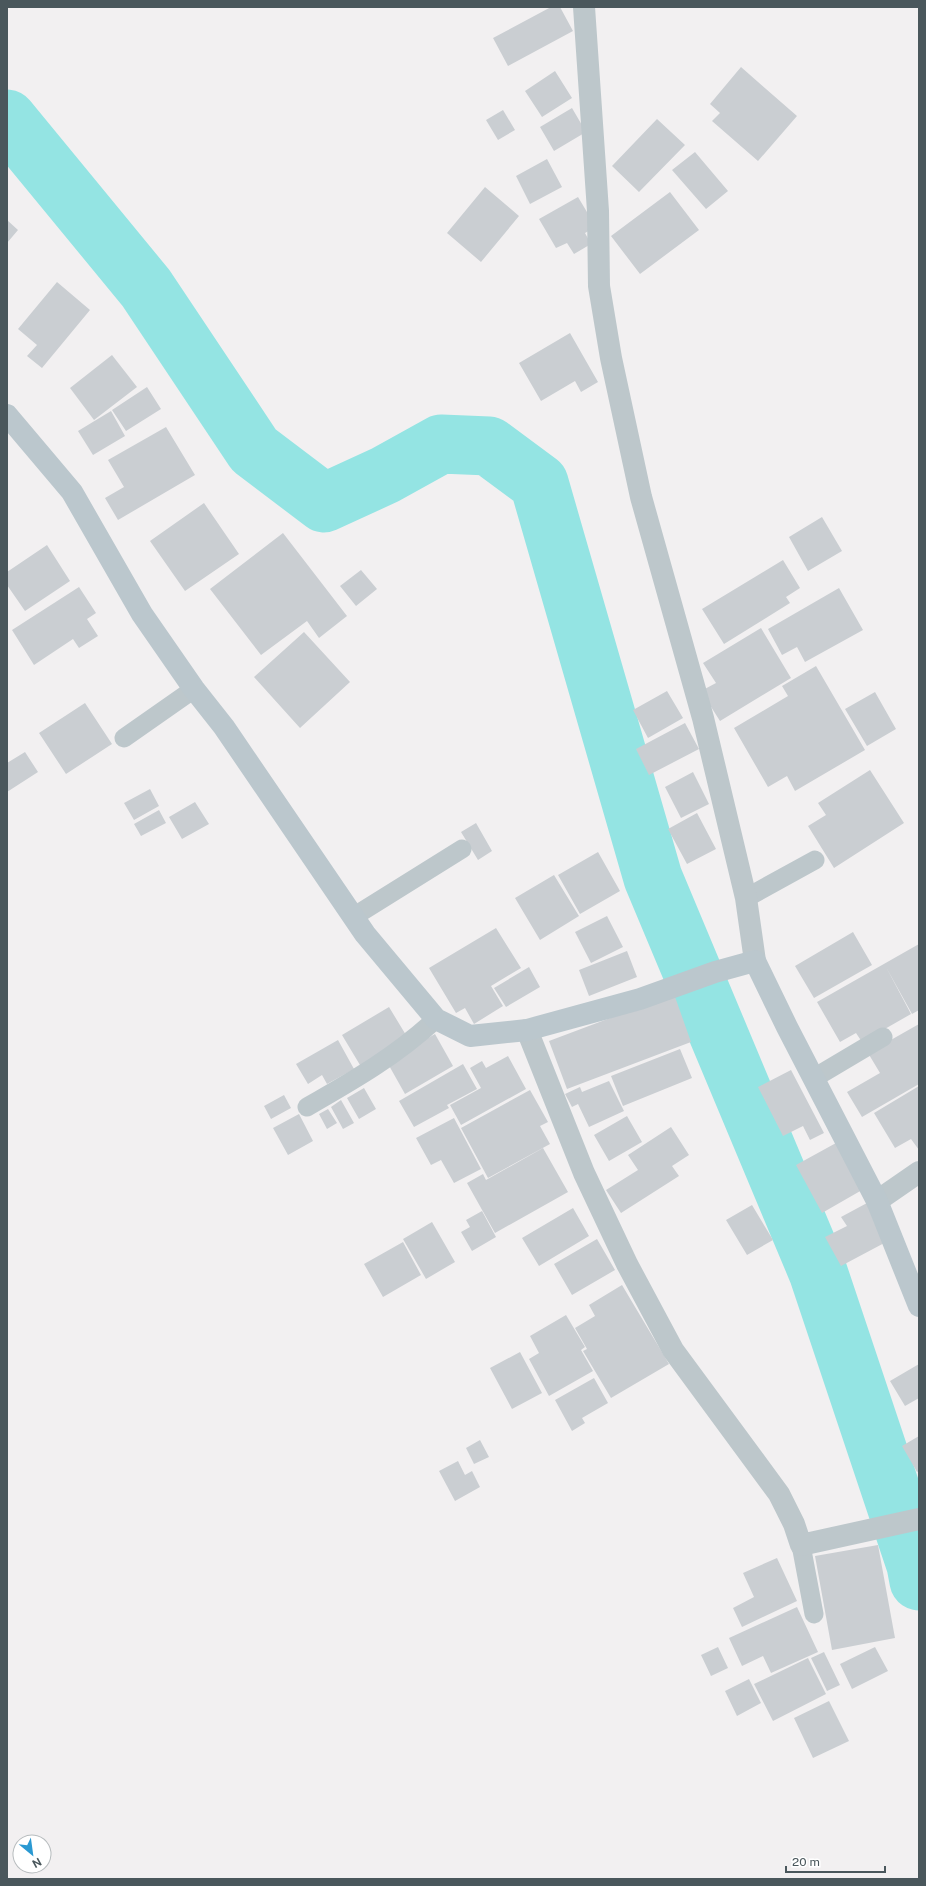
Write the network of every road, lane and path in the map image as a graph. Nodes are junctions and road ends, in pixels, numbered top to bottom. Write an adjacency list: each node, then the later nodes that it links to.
1 (584, 7): 7 (street)
2 (7, 415): 3 (street)
3 (194, 689): 4 (lane); 8 (street)
4 (124, 738)
5 (462, 850): 8 (lane)
6 (815, 860): 7 (lane)
7 (746, 898): 9 (street)
8 (353, 916): 10 (street)
9 (755, 961): 11 (street); 13 (street)
10 (436, 1019): 11 (street); 14 (lane)
11 (528, 1030): 19 (street)
12 (883, 1037): 13 (lane)
13 (814, 1078): 16 (street)
14 (307, 1107)
15 (919, 1172): 16 (street)
16 (877, 1201): 17 (street)
17 (919, 1306)
18 (919, 1519): 19 (street)
19 (801, 1545): 20 (lane)
20 (814, 1614)

